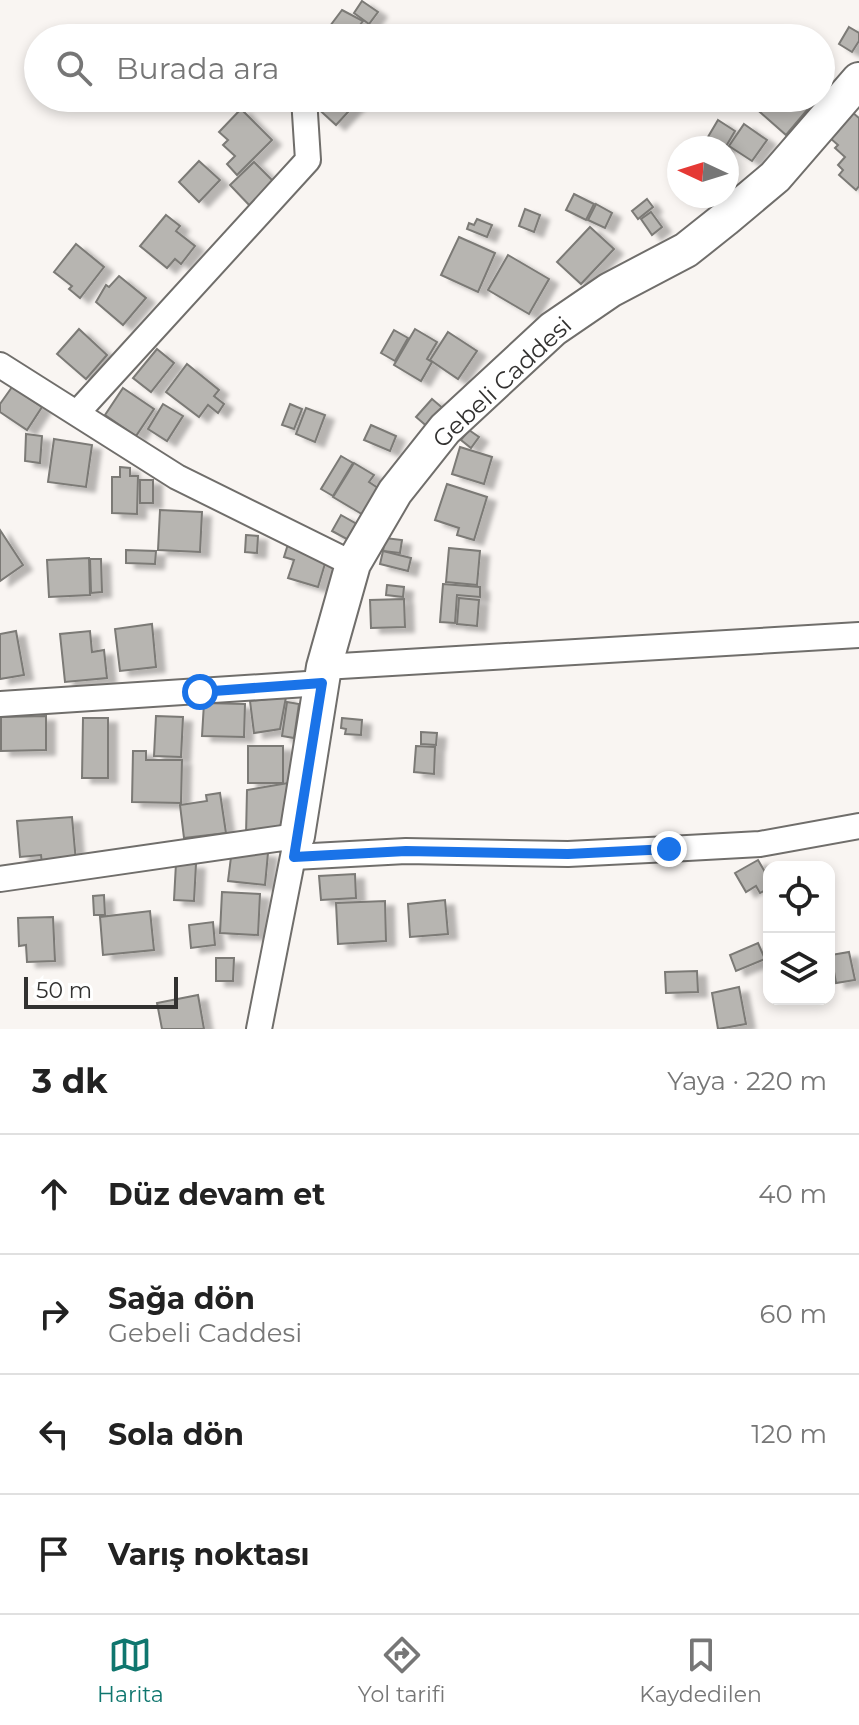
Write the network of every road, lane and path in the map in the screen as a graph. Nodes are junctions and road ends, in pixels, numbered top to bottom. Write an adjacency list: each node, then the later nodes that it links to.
1 (859, 80): 2 (main road, Gebeli Caddesi)
2 (835, 108)
3 (305, 112): 6 (street)
4 (831, 112): 7 (main road, Gebeli Caddesi)
5 (0, 365): 6 (street)
6 (77, 413): 7 (street)
7 (353, 564): 9 (main road, Gebeli Caddesi)
8 (859, 635): 9 (street)
9 (323, 675): 10 (street); 12 (main road, Gebeli Caddesi)
10 (0, 704)
11 (859, 826): 12 (street)
12 (296, 847): 13 (street); 14 (street, Gebeli Caddesi)
13 (0, 879)
14 (259, 1029)

